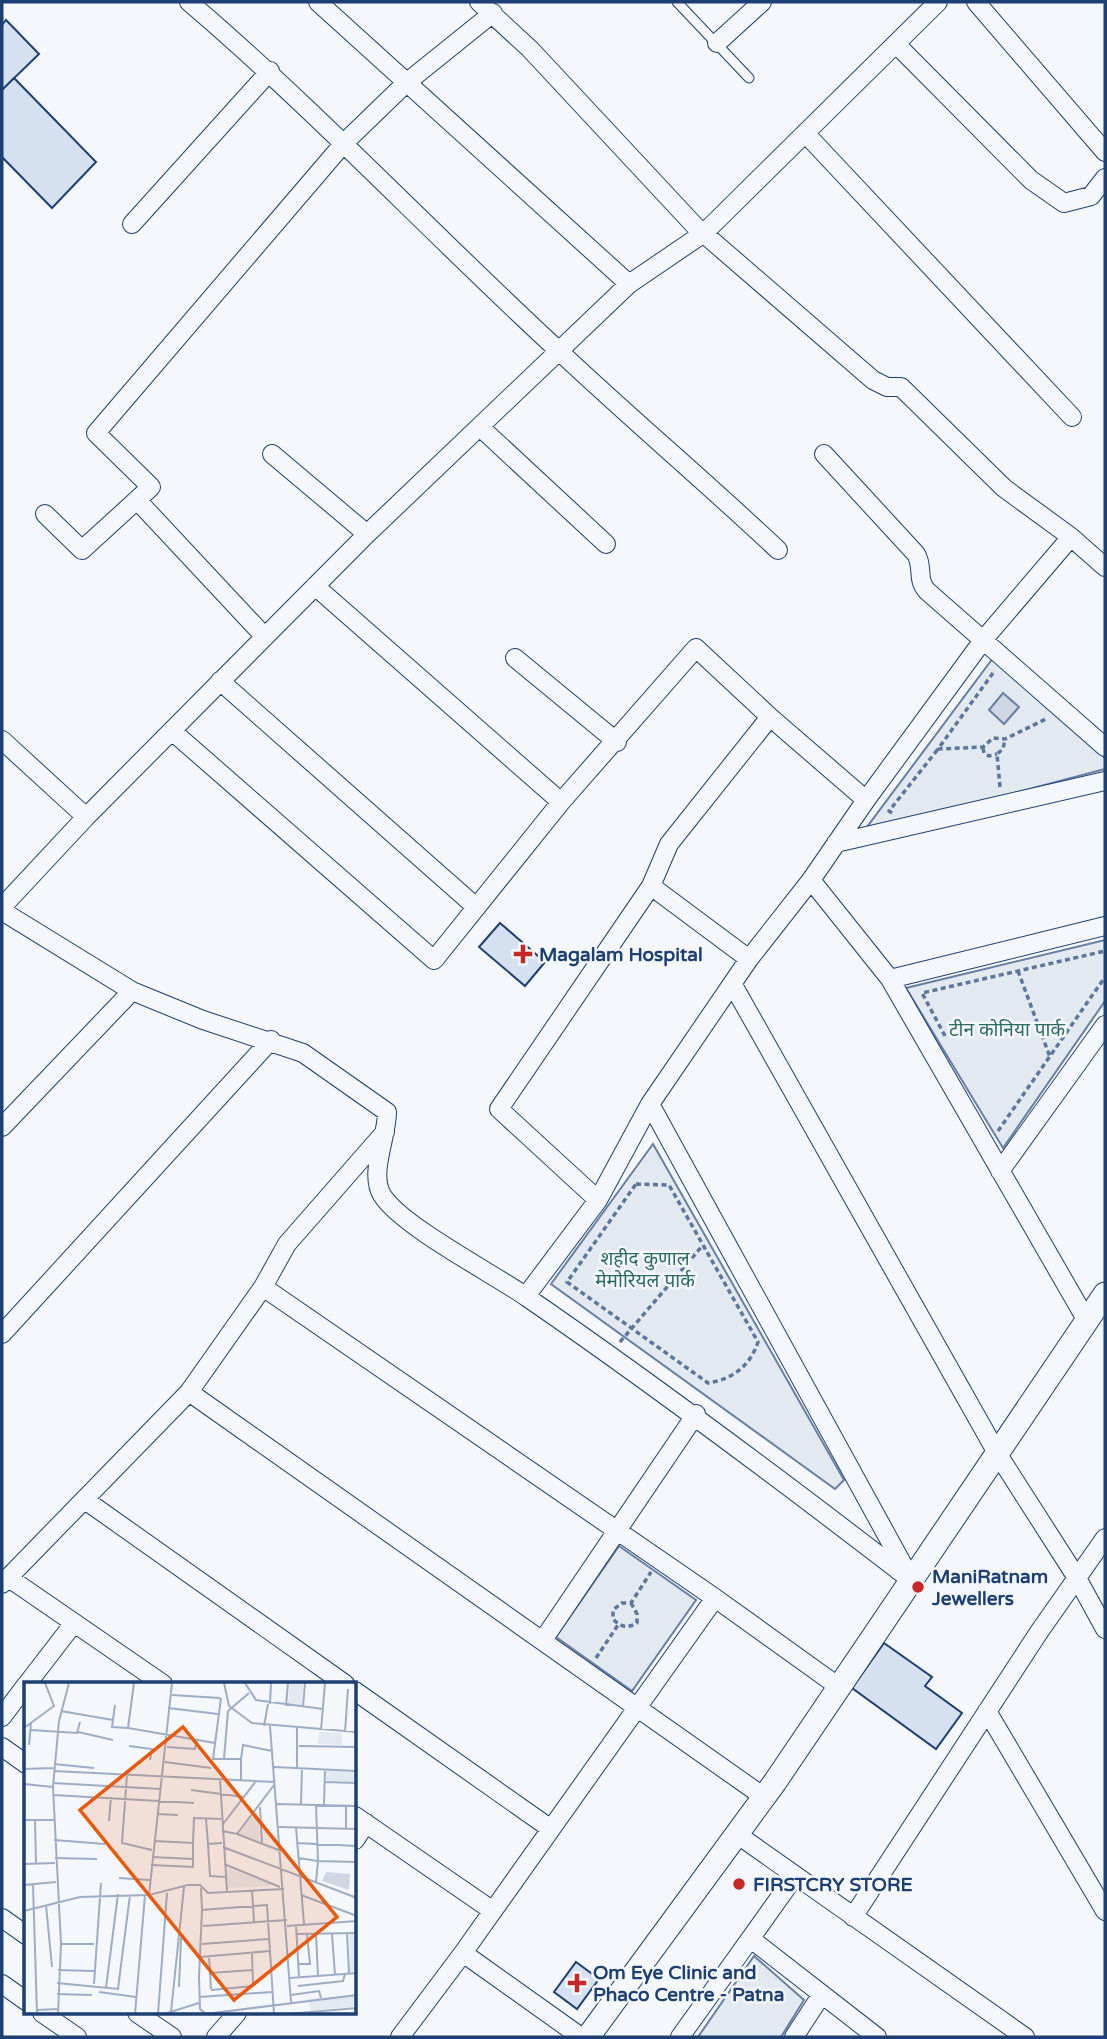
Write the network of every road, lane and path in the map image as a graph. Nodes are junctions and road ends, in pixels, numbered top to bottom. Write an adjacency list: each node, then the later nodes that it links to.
1 (189, 2): 10 (street)
2 (318, 2): 12 (street)
3 (677, 2): 8 (lane)
4 (762, 2): 8 (street)
5 (938, 2): 9 (street)
6 (976, 2): 15 (street)
7 (486, 8): 12 (street); 18 (street)
8 (717, 43): 11 (lane)
9 (896, 44): 13 (street); 16 (street)
10 (270, 71): 14 (street); 17 (street)
11 (749, 78)
12 (405, 83): 14 (street); 19 (street)
13 (805, 133): 18 (street); 21 (street)
14 (344, 143): 20 (street); 25 (street)
15 (1105, 152)
16 (1105, 178)
17 (132, 224)
18 (704, 233): 19 (street); 28 (street)
19 (629, 284): 20 (street)
20 (559, 352): 22 (street); 30 (street)
21 (1072, 417)
22 (480, 427): 27 (street); 29 (street)
23 (272, 454): 27 (street)
24 (824, 454): 34 (street)
25 (138, 500): 26 (street); 33 (street)
26 (45, 514)
27 (368, 534): 32 (street)
28 (1072, 537): 31 (street); 34 (street)
29 (606, 544)
30 (778, 550)
31 (1105, 567)
32 (315, 586): 33 (street); 55 (street)
33 (265, 637): 37 (street)
34 (984, 639): 39 (street); 54 (street)
35 (515, 658): 45 (street)
36 (997, 667): 48 (path)
37 (220, 681): 42 (street); 61 (street)
38 (1041, 709): 41 (path)
39 (1066, 710): 41 (path); 47 (street)
40 (769, 717): 45 (street); 54 (street); 60 (street)
41 (1049, 718): 43 (path)
42 (172, 731): 57 (street); 61 (street)
43 (1005, 739): 46 (path); 49 (path)
44 (2, 740): 57 (street)
45 (617, 742): 55 (street)
46 (983, 747): 48 (path); 49 (path)
47 (1105, 747)
48 (938, 749): 56 (path)
49 (997, 754): 52 (path)
50 (1105, 781): 58 (street)
51 (1012, 784): 52 (path)
52 (1000, 787): 53 (path)
53 (988, 790)
54 (866, 800): 58 (street)
55 (561, 802): 61 (street)
56 (903, 810)
57 (86, 817): 62 (street)
58 (836, 844): 59 (street)
59 (811, 880): 65 (street); 68 (street)
60 (651, 886): 65 (street); 80 (street)
61 (476, 907)
62 (2, 909): 70 (street)
63 (1105, 926): 68 (street)
64 (1105, 951): 66 (path)
65 (749, 959): 69 (street)
66 (1018, 971): 72 (path); 74 (path)
67 (1105, 977): 74 (path)
68 (890, 979): 79 (street)
69 (733, 985): 75 (street); 91 (street)
70 (132, 991): 73 (street); 77 (street)
71 (1105, 1025): 79 (street)
72 (946, 1037)
73 (271, 1040): 78 (street); 87 (street)
74 (1050, 1057): 76 (path)
75 (650, 1104): 80 (street); 97 (street)
76 (993, 1122)
77 (2, 1127)
78 (387, 1129): 82 (street); 84 (street)
79 (1000, 1171): 85 (street)
80 (598, 1200): 84 (street)
81 (703, 1245): 86 (path); 86 (path); 86 (path)
82 (263, 1287): 89 (street); 93 (street)
83 (1105, 1294): 85 (street)
84 (526, 1296): 88 (street)
85 (1087, 1321): 91 (street)
86 (631, 1328): 88 (path)
87 (2, 1334)
88 (610, 1355): 90 (street)
89 (189, 1392): 92 (street); 104 (street)
90 (696, 1414): 93 (street); 97 (street)
91 (997, 1453): 96 (street); 97 (street)
92 (85, 1500): 98 (street); 108 (street)
93 (620, 1530): 95 (street); 104 (street)
94 (1105, 1538): 96 (street)
95 (659, 1558): 99 (street); 100 (path)
96 (1077, 1578): 103 (street); 113 (street)
97 (911, 1580): 109 (street)
98 (5, 1581): 101 (street)
99 (715, 1598): 109 (street); 112 (street)
100 (631, 1603): 102 (path); 102 (path)
101 (74, 1623): 106 (street); 107 (street)
102 (618, 1625): 105 (path)
103 (1105, 1629)
104 (543, 1640): 105 (street)
105 (587, 1672): 112 (street)
106 (29, 1682)
107 (160, 1682)
108 (342, 1682)
109 (839, 1687): 117 (street)
110 (24, 1688): 114 (street)
111 (357, 1692): 119 (street)
112 (637, 1708): 117 (street); 119 (street)
113 (987, 1711): 123 (street); 124 (street)
114 (2, 1717)
115 (2, 1747): 116 (street)
116 (24, 1763)
117 (764, 1797): 120 (street)
118 (361, 1820): 122 (street)
119 (551, 1829): 122 (street)
120 (738, 1835): 121 (street); 140 (street)
121 (795, 1875): 124 (street); 127 (street)
122 (493, 1911): 128 (street)
123 (1105, 1911)
124 (853, 1917): 144 (street)
125 (2, 1918): 126 (street)
126 (24, 1934)
127 (751, 1939): 130 (street); 141 (street)
128 (463, 1953): 138 (street); 139 (street)
129 (2, 1984): 131 (street)
130 (822, 1994): 142 (street); 143 (street)
131 (24, 2000)
132 (43, 2014): 135 (street)
133 (138, 2014): 136 (street)
134 (236, 2014): 137 (street)
135 (77, 2037)
136 (172, 2037)
137 (216, 2037)
138 (400, 2037)
139 (581, 2037)
140 (589, 2037)
141 (680, 2037)
142 (794, 2037)
143 (877, 2037)
144 (1025, 2037)

